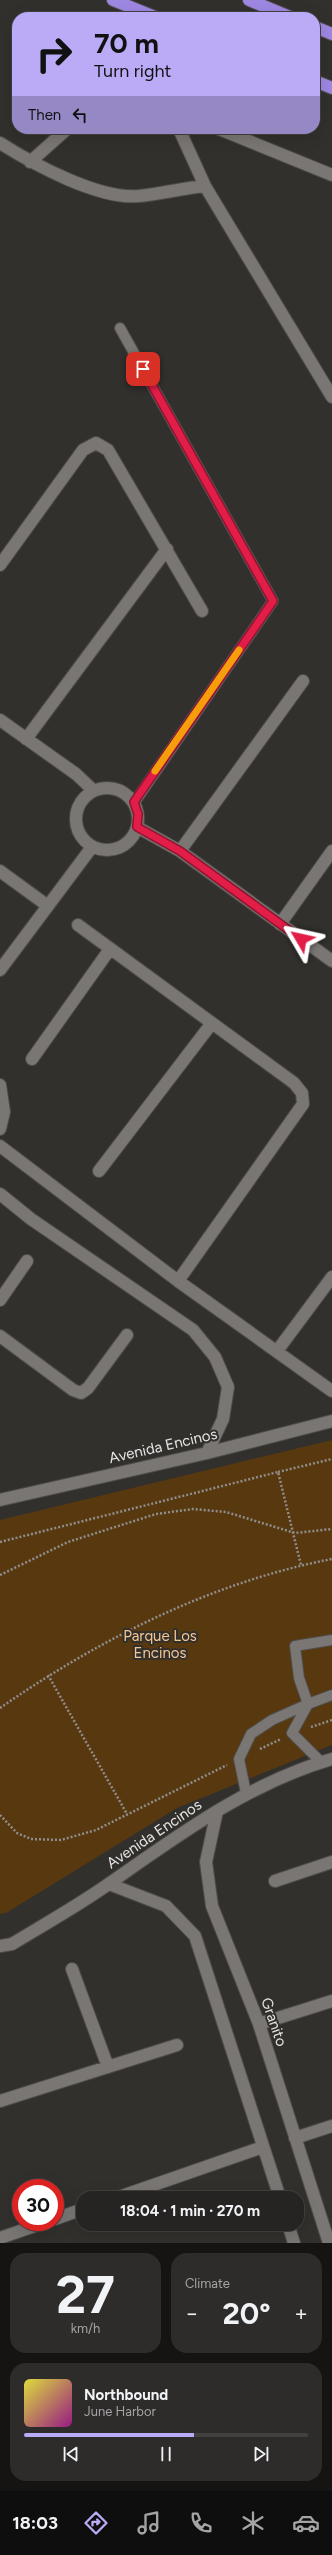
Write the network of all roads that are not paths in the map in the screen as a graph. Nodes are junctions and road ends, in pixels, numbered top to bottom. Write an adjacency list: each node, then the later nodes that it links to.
1 (113, 0): 3 (highway)
2 (249, 0): 4 (highway)
3 (143, 12)
4 (278, 12)
5 (320, 29): 6 (highway)
6 (332, 34)
7 (320, 83): 8 (highway)
8 (332, 88)
9 (61, 134): 13 (street)
10 (181, 134): 15 (street)
11 (231, 134): 14 (street)
12 (0, 143): 13 (street)
13 (30, 162): 15 (street)
14 (332, 175)
15 (205, 186): 17 (street)
16 (120, 328): 25 (lane)
17 (332, 397)
18 (167, 549): 19 (street); 20 (street); 23 (street)
19 (0, 565)
20 (202, 611)
21 (303, 681): 28 (street)
22 (0, 720): 23 (street)
23 (26, 739): 24 (street)
24 (94, 791): 25 (street); 27 (street)
25 (134, 802): 26 (street)
26 (137, 827): 27 (street); 28 (street)
27 (92, 847): 31 (street)
28 (180, 851): 32 (street)
29 (332, 852): 32 (street)
30 (0, 871): 31 (street)
31 (48, 906): 36 (street)
32 (280, 924): 35 (street)
33 (78, 925): 34 (street)
34 (110, 949): 37 (street); 38 (street)
35 (332, 962)
36 (0, 970)
37 (212, 1023): 42 (street); 46 (street)
38 (32, 1059)
39 (0, 1085): 40 (street)
40 (0, 1130)
41 (0, 1146): 46 (street)
42 (99, 1171)
43 (0, 1194): 53 (street)
44 (27, 1261): 47 (street)
45 (332, 1277): 50 (street)
46 (178, 1281): 50 (street)
47 (0, 1300)
48 (127, 1335): 49 (street)
49 (0, 1336)
50 (277, 1352): 51 (street)
51 (332, 1391)
52 (332, 1421): 53 (street, Avenida Encinos)
53 (207, 1453): 54 (street, Avenida Encinos)
54 (0, 1500)
55 (332, 1640): 57 (lane)
56 (332, 1695): 57 (lane)
57 (308, 1704): 58 (lane); 59 (lane)
58 (327, 1760): 59 (street, Avenida Encinos)
59 (246, 1793): 60 (street, Avenida Encinos)
60 (217, 1811): 63 (street, Avenida Encinos); 67 (street, Granito)
61 (332, 1862): 62 (street)
62 (275, 1881)
63 (109, 1884): 64 (street, Avenida Encinos); 73 (street)
64 (0, 1946)
65 (72, 1969): 69 (street)
66 (332, 2001): 67 (street)
67 (259, 2024): 72 (street, Granito)
68 (177, 2045): 69 (street)
69 (108, 2067): 70 (street)
70 (0, 2101)
71 (332, 2126): 72 (street)
72 (295, 2138): 82 (street, Granito)
73 (264, 2148): 74 (street); 75 (street)
74 (137, 2191)
75 (278, 2191)
76 (76, 2212): 77 (street)
77 (64, 2216)
78 (20, 2231): 80 (street)
79 (290, 2231): 81 (street)
80 (0, 2238)
81 (294, 2243)
82 (329, 2243)

